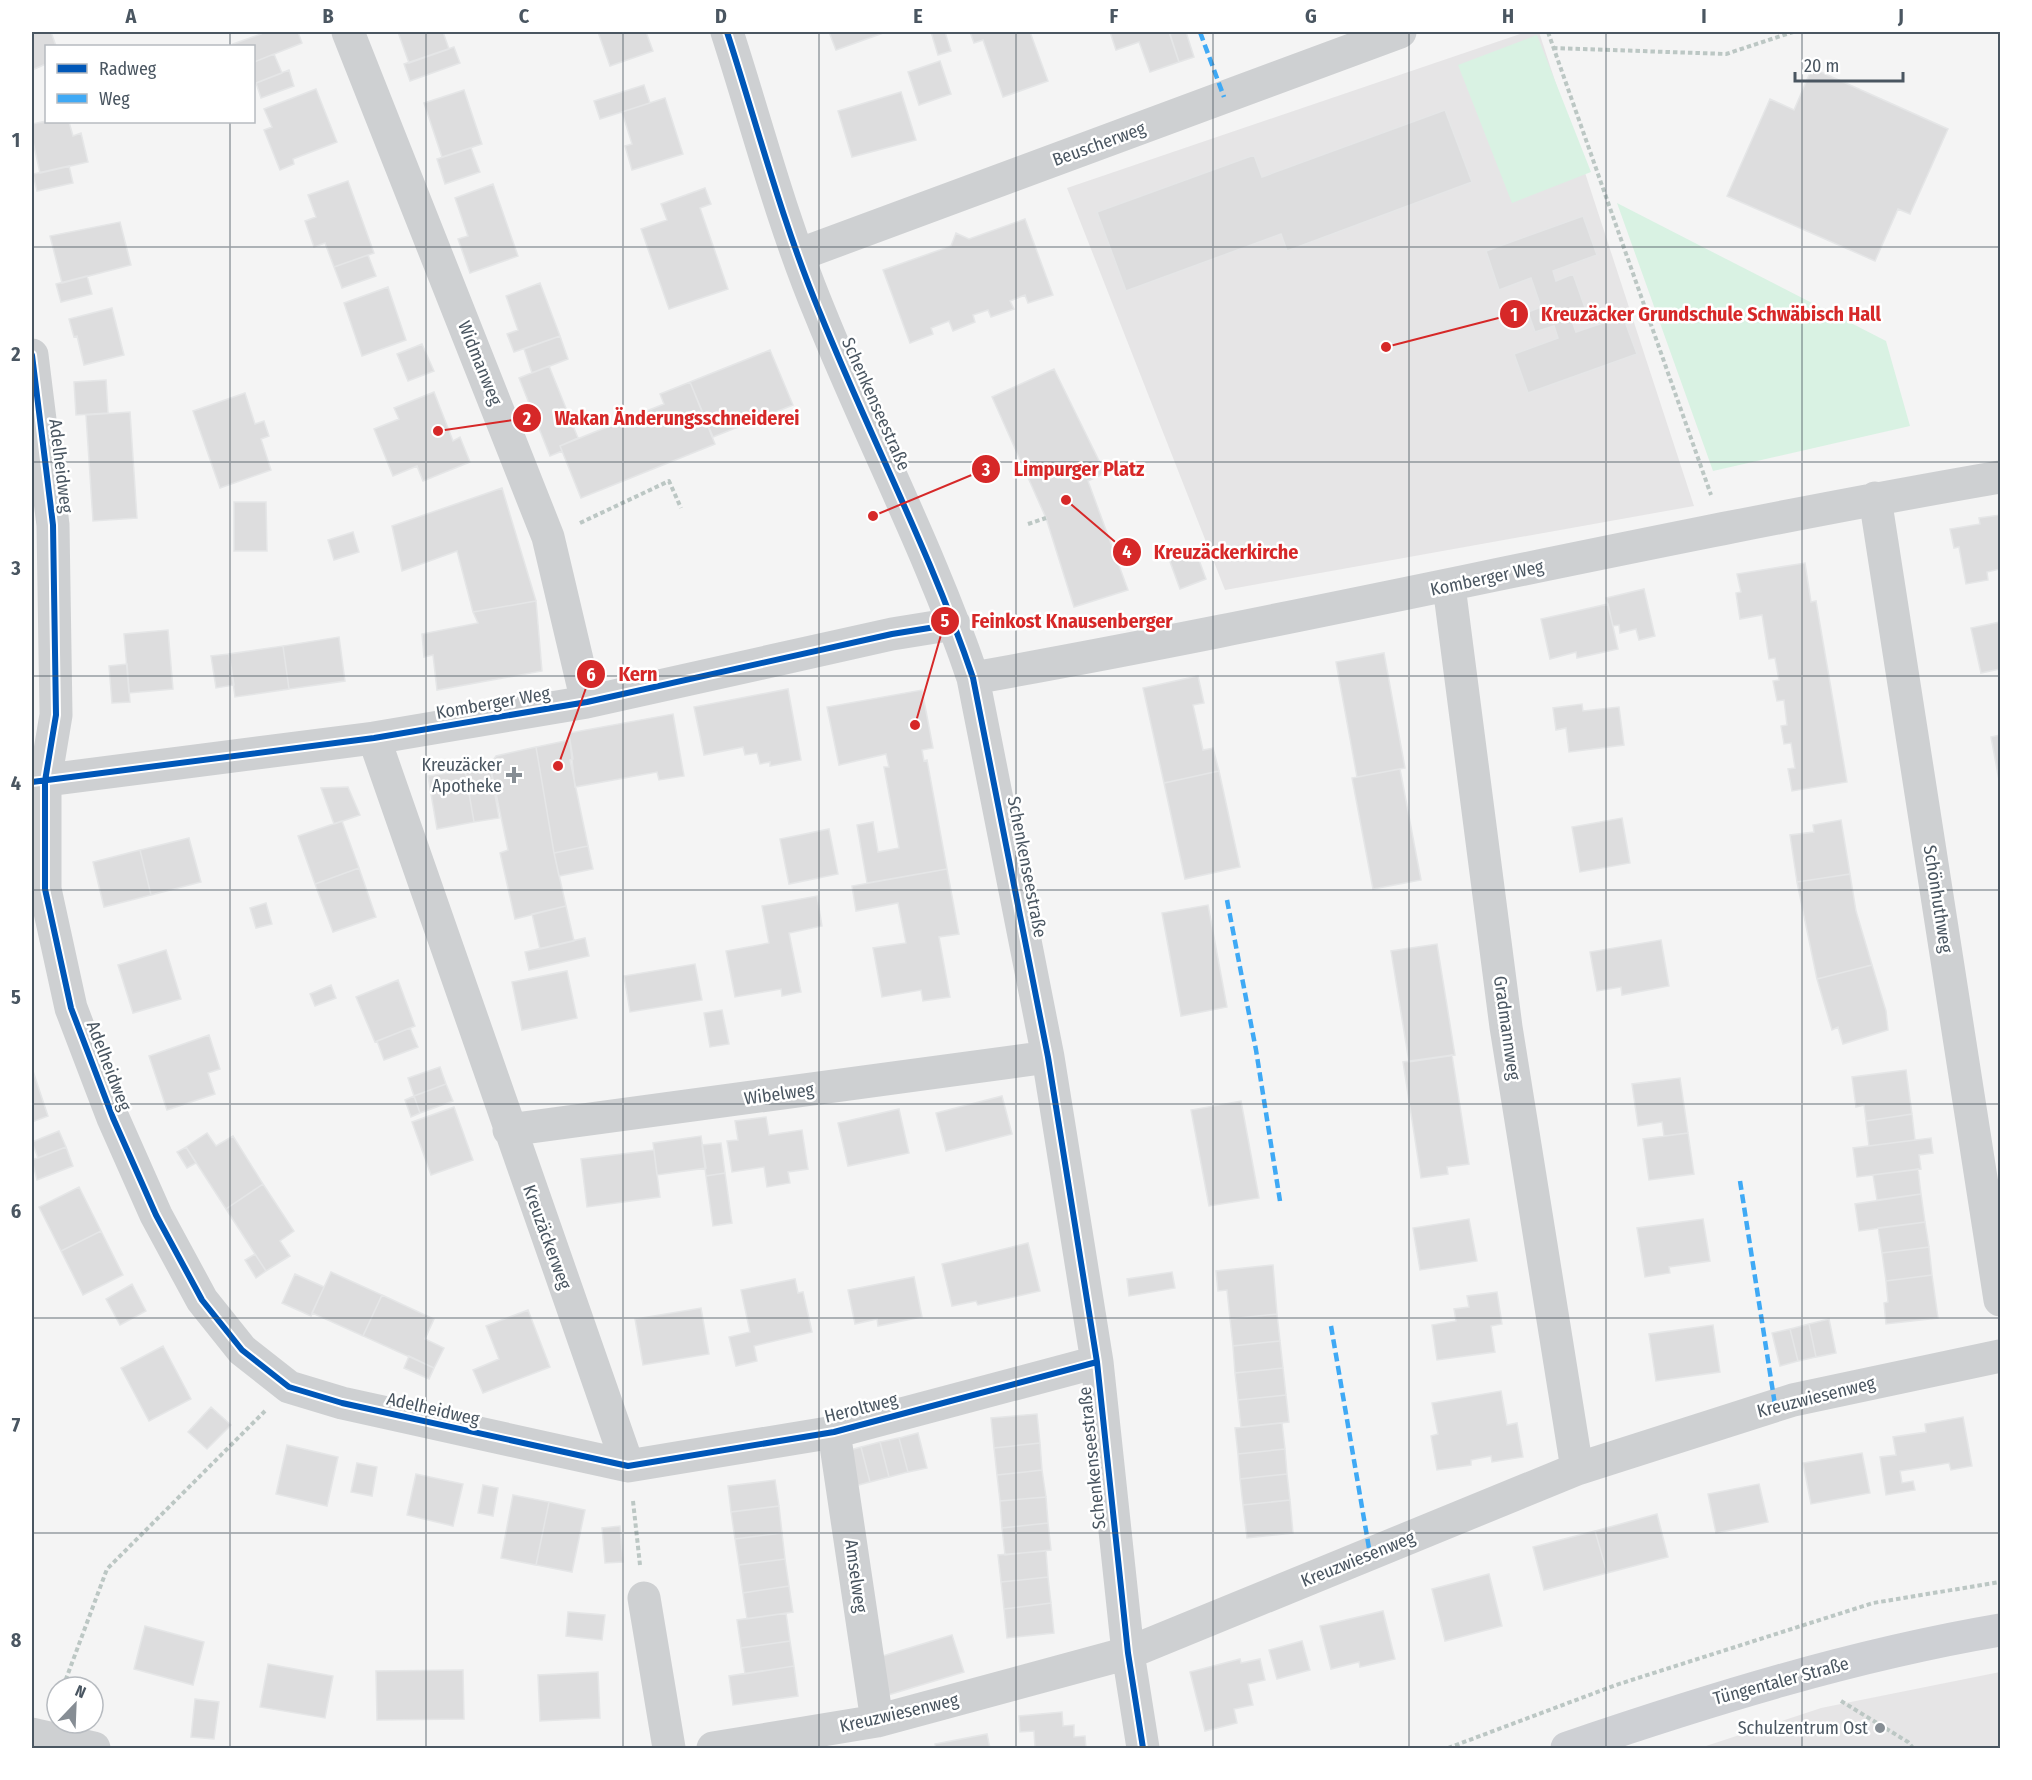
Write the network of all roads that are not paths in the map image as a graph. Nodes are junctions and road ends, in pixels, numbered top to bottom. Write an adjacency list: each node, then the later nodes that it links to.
1 (348, 32): 11 (street, Widmanweg)
2 (727, 32): 4 (street, Schenkenseestraße)
3 (1400, 32): 4 (street, Beuscherweg)
4 (798, 255): 9 (street, Schenkenseestraße)
5 (32, 355): 13 (street, Adelheidweg)
6 (2001, 477): 7 (street, Komberger Weg)
7 (1875, 498): 8 (street, Komberger Weg); 16 (street, Schönhuthweg)
8 (1449, 586): 10 (street, Komberger Weg); 21 (street, Gradmannweg)
9 (954, 624): 10 (street, Schenkenseestraße); 11 (street, Komberger Weg)
10 (973, 678): 14 (street, Schenkenseestraße)
11 (587, 702): 12 (street, Komberger Weg)
12 (374, 738): 13 (street, Komberger Weg); 15 (street, Kreuzäckerweg)
13 (38, 782): 20 (street, Adelheidweg)
14 (1048, 1057): 15 (street, Wibelweg); 18 (street, Schenkenseestraße)
15 (509, 1131): 20 (street, Kreuzäckerweg)
16 (2001, 1300)
17 (2001, 1356): 21 (street, Kreuzwiesenweg)
18 (1096, 1362): 19 (street, Heroltweg); 24 (street, Schenkenseestraße)
19 (834, 1432): 20 (street, Heroltweg); 25 (street, Amselweg)
20 (628, 1466)
21 (1577, 1468): 24 (street, Kreuzwiesenweg)
22 (644, 1598): 28 (street)
23 (2001, 1630): 31 (street, Tüngentaler Straße)
24 (1128, 1653): 25 (street, Kreuzwiesenweg); 30 (street, Schenkenseestraße)
25 (877, 1721): 29 (street, Kreuzwiesenweg)
26 (32, 1734): 27 (street)
27 (94, 1749)
28 (669, 1749)
29 (713, 1749)
30 (1143, 1749)
31 (1567, 1749)

